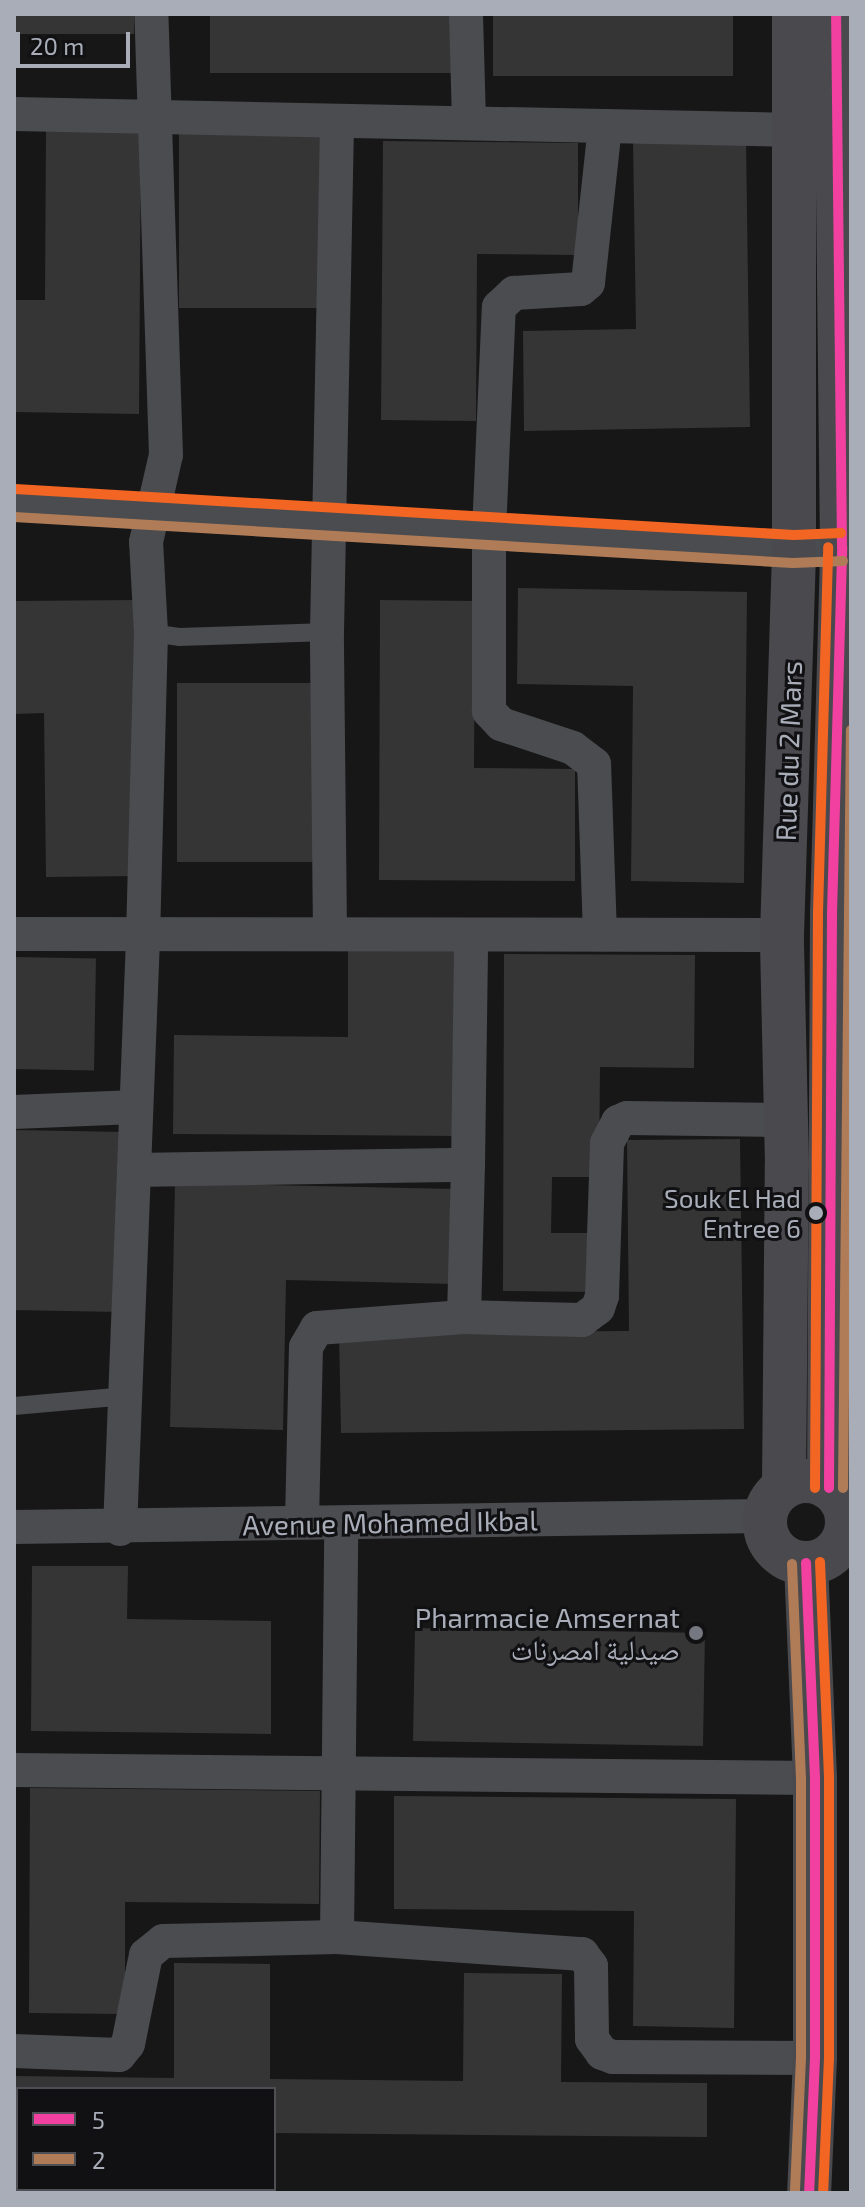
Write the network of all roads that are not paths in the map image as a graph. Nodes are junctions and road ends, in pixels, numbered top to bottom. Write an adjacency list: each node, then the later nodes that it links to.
1 (151, 14): 6 (street)
2 (466, 14): 7 (street)
3 (794, 14): 10 (street, Rue du 2 Mars)
4 (836, 14): 15 (street, Rue du 2 Mars)
5 (14, 114): 6 (street)
6 (155, 115): 8 (street); 12 (street)
7 (469, 123): 8 (street); 9 (street)
8 (337, 124): 13 (street)
9 (605, 126): 10 (street); 14 (street)
10 (797, 130): 16 (street, Rue du 2 Mars)
11 (14, 503): 12 (street)
12 (152, 510): 13 (street); 18 (street)
13 (328, 524): 14 (street); 17 (street)
14 (489, 532): 16 (street); 21 (street)
15 (846, 547): 16 (street); 25 (street, Rue du 2 Mars)
16 (794, 549): 22 (street, Rue du 2 Mars)
17 (327, 632): 18 (lane); 19 (street)
18 (151, 633): 24 (street)
19 (330, 933): 23 (street); 24 (street)
20 (14, 934): 24 (street)
21 (600, 934): 22 (street); 23 (street)
22 (782, 935): 29 (street, Rue du 2 Mars)
23 (471, 937): 30 (street)
24 (143, 938): 26 (street)
25 (841, 1054): 27 (street, Rue du 2 Mars)
26 (135, 1107): 28 (street); 31 (street)
27 (840, 1108): 36 (street, Rue du 2 Mars)
28 (14, 1112)
29 (785, 1120): 32 (street); 35 (street, Rue du 2 Mars)
30 (468, 1165): 31 (street); 32 (street)
31 (134, 1170): 33 (street)
32 (464, 1317): 37 (street)
33 (127, 1396): 34 (lane); 40 (street)
34 (14, 1406)
35 (775, 1502): 36 (street); 38 (street, Avenue Mohamed Ikbal); 41 (street)
36 (842, 1507): 41 (street)
37 (302, 1522): 38 (street, Avenue Mohamed Ikbal); 40 (street, Avenue Mohamed Ikbal)
38 (341, 1523): 43 (street)
39 (14, 1527): 40 (street, Avenue Mohamed Ikbal)
40 (120, 1529)
41 (806, 1563): 44 (street)
42 (14, 1770): 43 (street)
43 (340, 1770): 44 (street); 45 (street)
44 (815, 1778): 47 (street)
45 (337, 1937): 46 (street); 47 (street)
46 (14, 2051)
47 (815, 2058): 48 (street)
48 (809, 2193)

